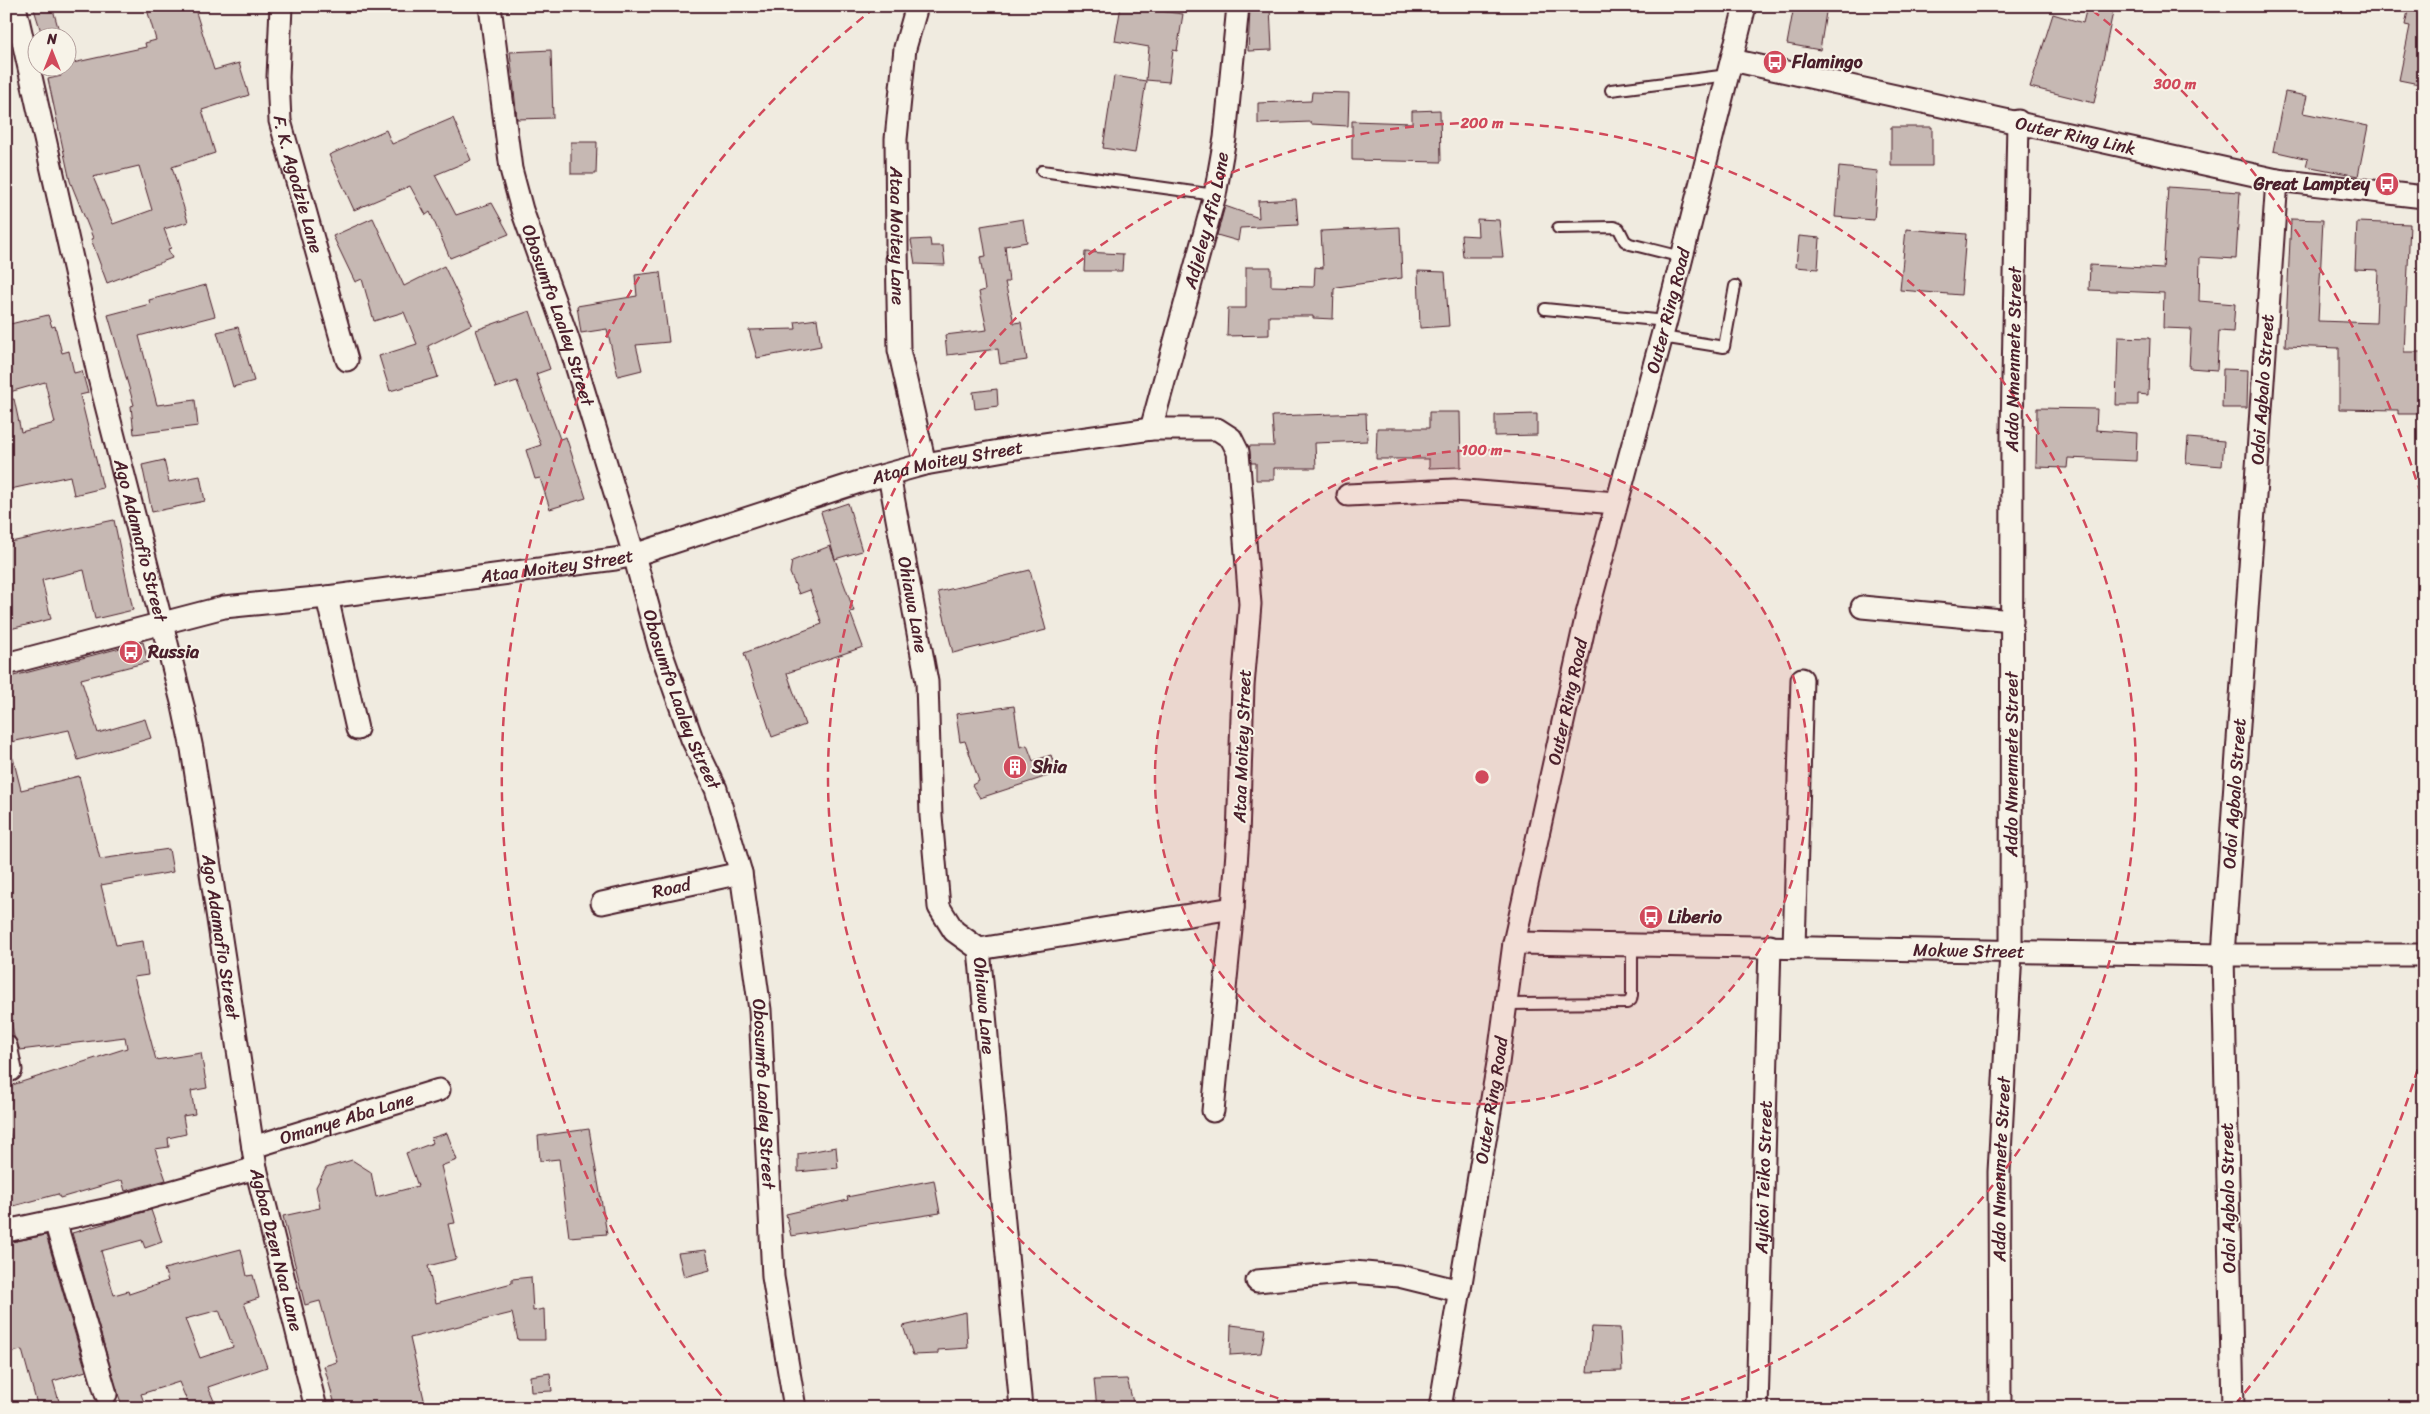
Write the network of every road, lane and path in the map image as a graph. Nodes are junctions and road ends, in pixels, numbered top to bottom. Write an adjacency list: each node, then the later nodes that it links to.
1 (14, 6): 29 (street, Ago Adamafio Street)
2 (281, 6): 19 (street, F. K. Agodzie Lane)
3 (490, 6): 25 (street, Obosumfo Laaley Street)
4 (917, 6): 21 (street, Ataa Moitey Lane)
5 (1238, 6): 12 (street, Adjeley Afia Lane)
6 (1745, 6): 7 (street, Outer Ring Road)
7 (1730, 67): 8 (lane); 9 (street, Outer Ring Link); 15 (street, Outer Ring Road)
8 (1611, 90)
9 (2018, 121): 11 (street, Outer Ring Link); 28 (street, Addo Nmenmete Street)
10 (1042, 171): 12 (lane)
11 (2277, 180): 13 (street, Outer Ring Link); 42 (street, Odoi Agbalo Street)
12 (1215, 195): 20 (street, Adjeley Afia Lane)
13 (2424, 197)
14 (1558, 228): 15 (lane)
15 (1682, 257): 18 (street, Outer Ring Road)
16 (1735, 286): 18 (lane)
17 (1545, 309): 18 (lane)
18 (1664, 329): 24 (street, Outer Ring Road)
19 (347, 360)
20 (1151, 429): 21 (street, Ataa Moitey Street); 35 (street, Ataa Moitey Street)
21 (925, 464): 22 (street, Ataa Moitey Street)
22 (889, 475): 25 (street, Ataa Moitey Street); 40 (street, Ohiawa Lane)
23 (1348, 496): 24 (street)
24 (1616, 503): 36 (street, Outer Ring Road)
25 (634, 555): 26 (street, Ataa Moitey Street); 33 (street, Obosumfo Laaley Street)
26 (327, 597): 29 (street, Ataa Moitey Street); 32 (street)
27 (1862, 607): 28 (street)
28 (2012, 621): 41 (street, Addo Nmenmete Street)
29 (162, 622): 30 (street, Ataa Moitey Street); 49 (street, Ago Adamafio Street)
30 (6, 664)
31 (1802, 679): 39 (street)
32 (357, 729)
33 (741, 874): 34 (street, Road); 57 (street, Obosumfo Laaley Street)
34 (602, 903)
35 (1233, 908): 40 (street); 48 (street, Ataa Moitey Street)
36 (1514, 943): 37 (street, Mokwe Street); 44 (street, Outer Ring Road)
37 (1632, 944): 38 (street, Mokwe Street); 44 (lane)
38 (1770, 946): 39 (street, Mokwe Street); 60 (street, Ayikoi Teiko Street)
39 (1794, 947): 41 (street, Mokwe Street)
40 (978, 949): 58 (street, Ohiawa Lane)
41 (2011, 952): 42 (street, Mokwe Street); 61 (street, Addo Nmenmete Street)
42 (2223, 955): 43 (street, Mokwe Street); 62 (street, Odoi Agbalo Street)
43 (2424, 955)
44 (1506, 1004): 54 (street, Outer Ring Road)
45 (6, 1046): 46 (street)
46 (11, 1070)
47 (439, 1090): 49 (street, Omanye Aba Lane)
48 (1213, 1111)
49 (253, 1147): 50 (street, Ago Adamafio Street)
50 (256, 1168): 51 (street, Agbaa Dzen Naa Lane); 56 (street, Agbaa Dzen Naa Lane)
51 (55, 1221): 52 (street, Agbaa Dzen Naa Lane); 55 (street)
52 (6, 1231)
53 (1257, 1281): 54 (street)
54 (1460, 1290): 59 (street, Outer Ring Road)
55 (106, 1394)
56 (316, 1408)
57 (795, 1408)
58 (1021, 1408)
59 (1440, 1408)
60 (1757, 1408)
61 (2000, 1408)
62 (2233, 1408)

